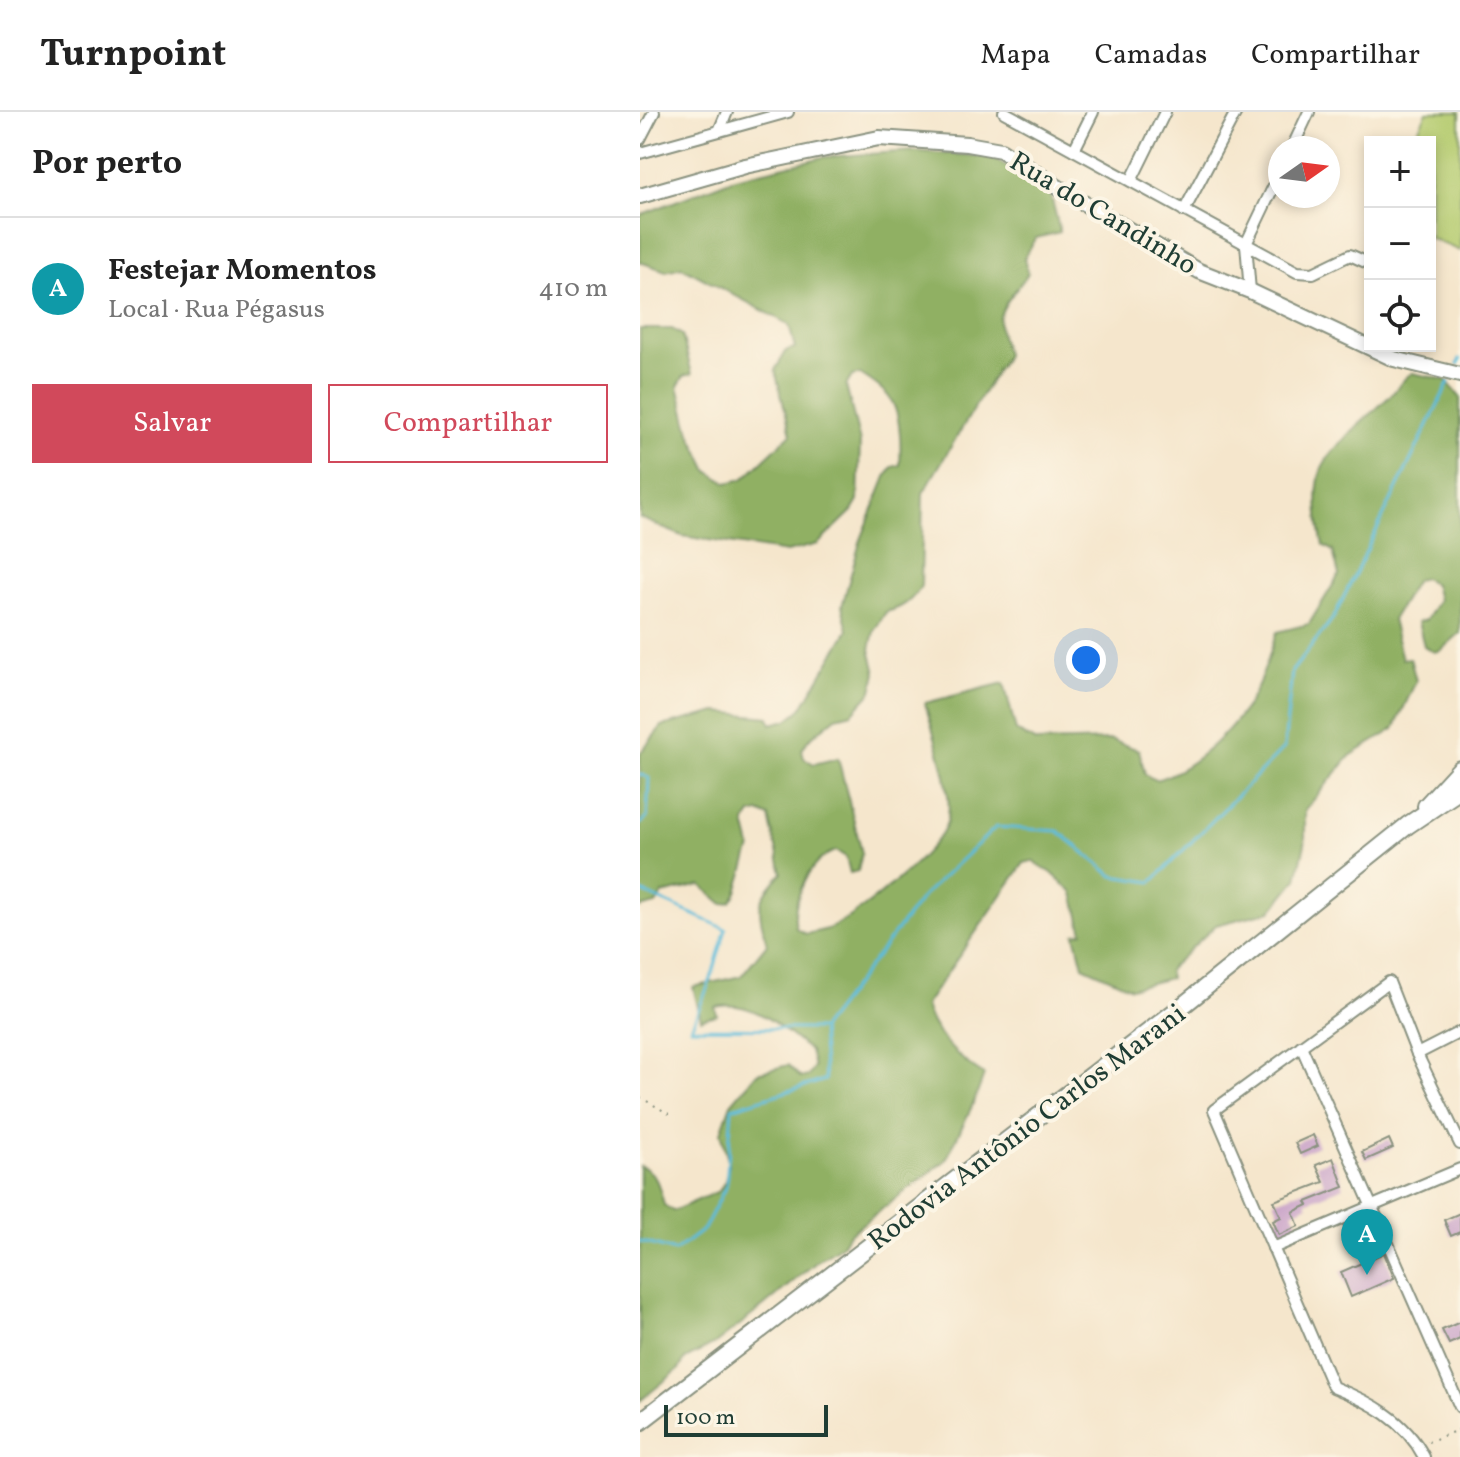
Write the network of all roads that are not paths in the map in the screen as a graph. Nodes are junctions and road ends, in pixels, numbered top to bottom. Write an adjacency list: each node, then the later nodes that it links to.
1 (654, 112): 11 (street)
2 (727, 112): 9 (street)
3 (788, 112): 9 (street)
4 (1093, 112): 12 (street)
5 (1165, 112): 14 (street)
6 (1236, 112): 17 (street)
7 (1309, 112): 10 (street)
8 (1012, 114): 12 (street)
9 (719, 131): 13 (street)
10 (1298, 136)
11 (640, 139)
12 (1074, 150): 14 (street)
13 (640, 153)
14 (1131, 181): 17 (street)
15 (640, 196): 20 (street, Rua do Candinho)
16 (1268, 198): 18 (street)
17 (1184, 211): 18 (street)
18 (1246, 244): 19 (street); 20 (street)
19 (1364, 261)
20 (1250, 291): 21 (street, Rua do Candinho)
21 (1460, 375)
22 (1460, 769): 24 (main road, Rodovia Antônio Carlos Marani)
23 (1460, 790): 24 (main road, Rodovia Antônio Carlos Marani)
24 (1408, 825): 33 (main road, Rodovia Antônio Carlos Marani)
25 (1460, 1032): 27 (street)
26 (1301, 1046): 27 (street); 30 (street); 31 (street)
27 (1417, 1054): 28 (street)
28 (1460, 1144)
29 (1460, 1169): 30 (street)
30 (1373, 1208): 31 (street); 32 (street)
31 (1273, 1248): 34 (street)
32 (1460, 1407)
33 (640, 1422)
34 (1424, 1457)

